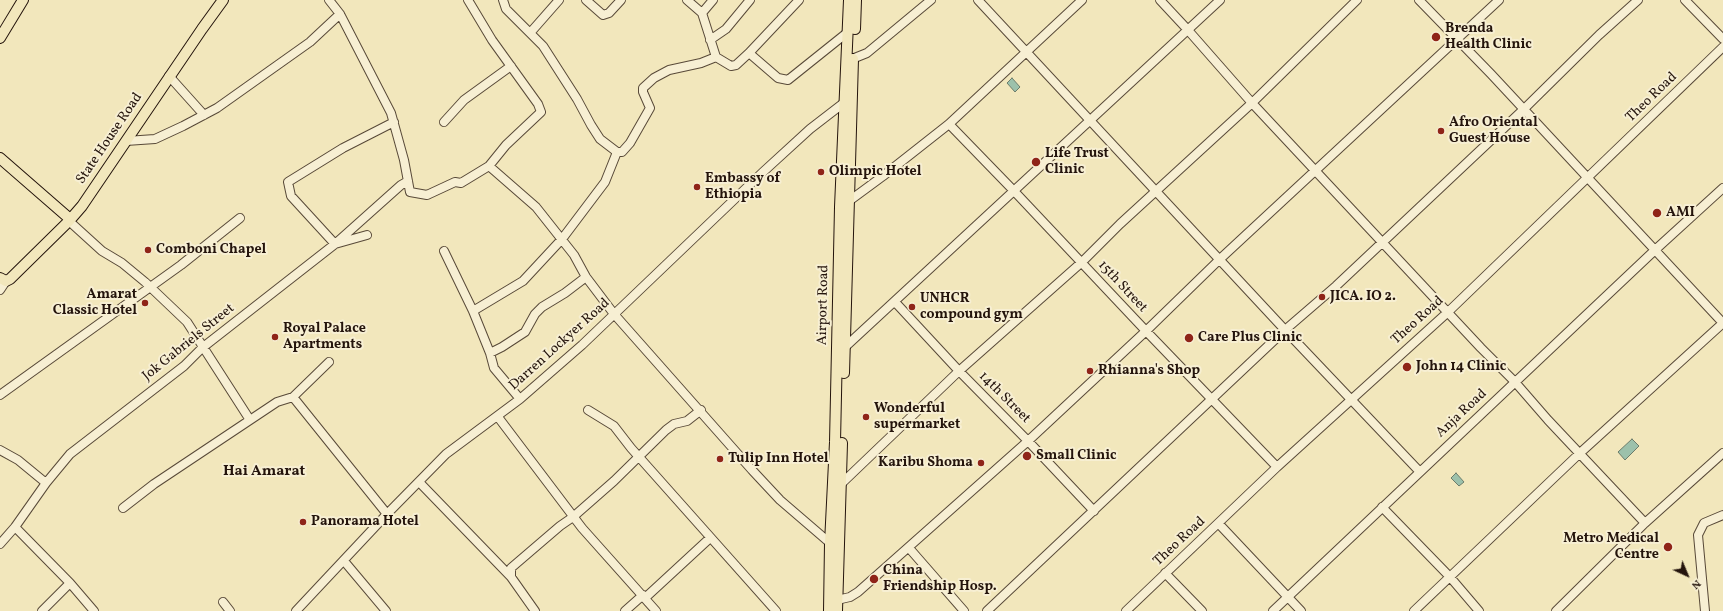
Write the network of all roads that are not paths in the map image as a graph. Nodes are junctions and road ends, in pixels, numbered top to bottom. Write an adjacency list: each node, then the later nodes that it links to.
1 (23, 0): 30 (main road)
2 (223, 0): 40 (main road, State House Road)
3 (329, 0): 26 (street)
4 (468, 0): 39 (street)
5 (503, 0): 29 (street)
6 (559, 0): 29 (street)
7 (586, 0): 8 (street)
8 (621, 0)
9 (687, 0): 25 (street)
10 (713, 0): 25 (street)
11 (750, 0): 32 (street)
12 (799, 0): 36 (street)
13 (849, 0): 28 (main road, Airport Road)
14 (856, 0): 38 (main road, Airport Road)
15 (931, 0): 38 (street)
16 (978, 0): 35 (street)
17 (1082, 0): 35 (street)
18 (1160, 0): 27 (street)
19 (1220, 0): 27 (street)
20 (1357, 0): 42 (street)
21 (1420, 0): 33 (street)
22 (1499, 0): 33 (street)
23 (1638, 0): 43 (street)
24 (1685, 0): 31 (street)
25 (702, 13): 32 (street)
26 (340, 14): 44 (street); 46 (street)
27 (1188, 29): 42 (street); 45 (street)
28 (848, 32): 36 (street); 38 (main road, Airport Road)
29 (530, 33): 50 (street)
30 (0, 38)
31 (1723, 39)
32 (710, 40): 37 (street)
33 (1458, 40): 43 (street); 53 (street)
34 (1723, 48): 54 (street, Theo Road)
35 (1027, 52): 45 (street); 48 (street)
36 (749, 53): 37 (street)
37 (716, 57): 50 (street)
38 (850, 60): 41 (main road, Airport Road); 59 (main road, Airport Road)
39 (511, 66): 47 (street); 52 (street)
40 (169, 76): 44 (street); 49 (main road, State House Road)
41 (845, 102): 59 (main road, Airport Road); 76 (street, Darren Lockyer Road)
42 (1252, 103): 53 (street); 57 (street)
43 (1523, 110): 54 (street); 64 (street)
44 (204, 115): 49 (street)
45 (1090, 120): 57 (street); 58 (street)
46 (394, 122): 55 (street); 62 (street)
47 (444, 122)
48 (949, 124): 58 (street, 15th Street); 59 (street)
49 (126, 141): 61 (main road, State House Road)
50 (617, 152): 63 (street)
51 (0, 158): 61 (main road)
52 (489, 166): 55 (street); 63 (street)
53 (1316, 171): 64 (street); 67 (street)
54 (1587, 177): 65 (street); 75 (street, Theo Road)
55 (408, 181): 80 (street, Jok Gabriels Street)
56 (1723, 188): 65 (street, Anja Road)
57 (1156, 190): 67 (street); 68 (street)
58 (1014, 191): 68 (street, 15th Street); 73 (street)
59 (844, 205): 81 (main road, Airport Road); 104 (main road, Airport Road)
60 (240, 218): 71 (street)
61 (69, 220): 70 (main road, State House Road); 71 (street)
62 (367, 235)
63 (562, 239): 69 (street); 74 (street)
64 (1382, 242): 75 (street); 78 (street)
65 (1655, 250): 77 (street); 85 (street, Anja Road)
66 (444, 251): 74 (street)
67 (1220, 259): 78 (street); 79 (street)
68 (1082, 262): 79 (street, 15th Street); 84 (street)
69 (586, 277): 76 (street); 82 (street)
70 (3, 279): 72 (street, State House Road)
71 (150, 287): 80 (street); 86 (street)
72 (0, 290)
73 (895, 302): 81 (street); 84 (street, 14th Street)
74 (473, 311): 82 (street)
75 (1448, 312): 85 (street); 89 (street, Theo Road)
76 (614, 314): 88 (street, Darren Lockyer Road); 92 (street)
77 (1723, 323): 97 (street)
78 (1285, 330): 89 (street); 90 (street)
79 (1146, 332): 90 (street, 15th Street); 95 (street)
80 (202, 348): 94 (street); 102 (street, Jok Gabriels Street)
81 (844, 348): 104 (main road, Airport Road)
82 (490, 353): 88 (street)
83 (328, 362): 87 (street)
84 (959, 371): 95 (street, 14th Street); 104 (street)
85 (1515, 382): 97 (street); 101 (street, Anja Road)
86 (0, 394)
87 (293, 397): 94 (street); 108 (street)
88 (520, 399): 93 (street, Darren Lockyer Road)
89 (1352, 399): 100 (street, Theo Road); 101 (street)
90 (1212, 400): 100 (street, 15th Street); 107 (street)
91 (588, 410): 99 (street)
92 (701, 410): 99 (street); 116 (street)
93 (498, 417): 108 (street, Darren Lockyer Road); 110 (street)
94 (250, 420): 106 (street)
95 (1028, 441): 107 (street, 14th Street); 117 (street)
96 (0, 450): 102 (street)
97 (1580, 453): 111 (street); 121 (street)
98 (1723, 453): 111 (street)
99 (639, 457): 110 (street); 114 (street)
100 (1277, 468): 112 (street, Theo Road)
101 (1420, 472): 105 (street, Anja Road)
102 (46, 482): 113 (street, Jok Gabriels Street)
103 (420, 483): 120 (street)
104 (837, 485): 116 (main road, Airport Road); 125 (main road, Airport Road)
105 (1382, 507): 121 (street); 124 (street, Anja Road)
106 (123, 508)
107 (1094, 511): 139 (street)
108 (387, 514): 118 (street, Darren Lockyer Road)
109 (1723, 515): 147 (street)
110 (574, 517): 120 (street); 123 (street)
111 (1645, 522): 146 (street)
112 (1219, 524): 119 (street, Theo Road); 124 (street)
113 (15, 527): 115 (street, Jok Gabriels Street); 122 (street)
114 (710, 538): 123 (street); 135 (street)
115 (2, 542)
116 (830, 543): 136 (main road, Airport Road)
117 (909, 548): 125 (street); 138 (street)
118 (344, 561): 130 (street, Darren Lockyer Road); 131 (street)
119 (1165, 573): 140 (street, Theo Road); 141 (street)
120 (512, 577): 132 (street)
121 (1450, 577): 144 (street); 145 (street)
122 (70, 583): 127 (street); 128 (street)
123 (644, 596): 133 (street); 134 (street)
124 (1288, 597): 142 (street, Anja Road); 143 (street)
125 (837, 600): 137 (main road, Airport Road)
126 (223, 602): 129 (street)
127 (42, 611)
128 (94, 611)
129 (230, 611)
130 (296, 611)
131 (386, 611)
132 (535, 611)
133 (625, 611)
134 (656, 611)
135 (776, 611)
136 (829, 611)
137 (837, 611)
138 (964, 611)
139 (988, 611)
140 (1126, 611)
141 (1201, 611)
142 (1273, 611)
143 (1301, 611)
144 (1414, 611)
145 (1479, 611)
146 (1556, 611)
147 (1704, 611)

